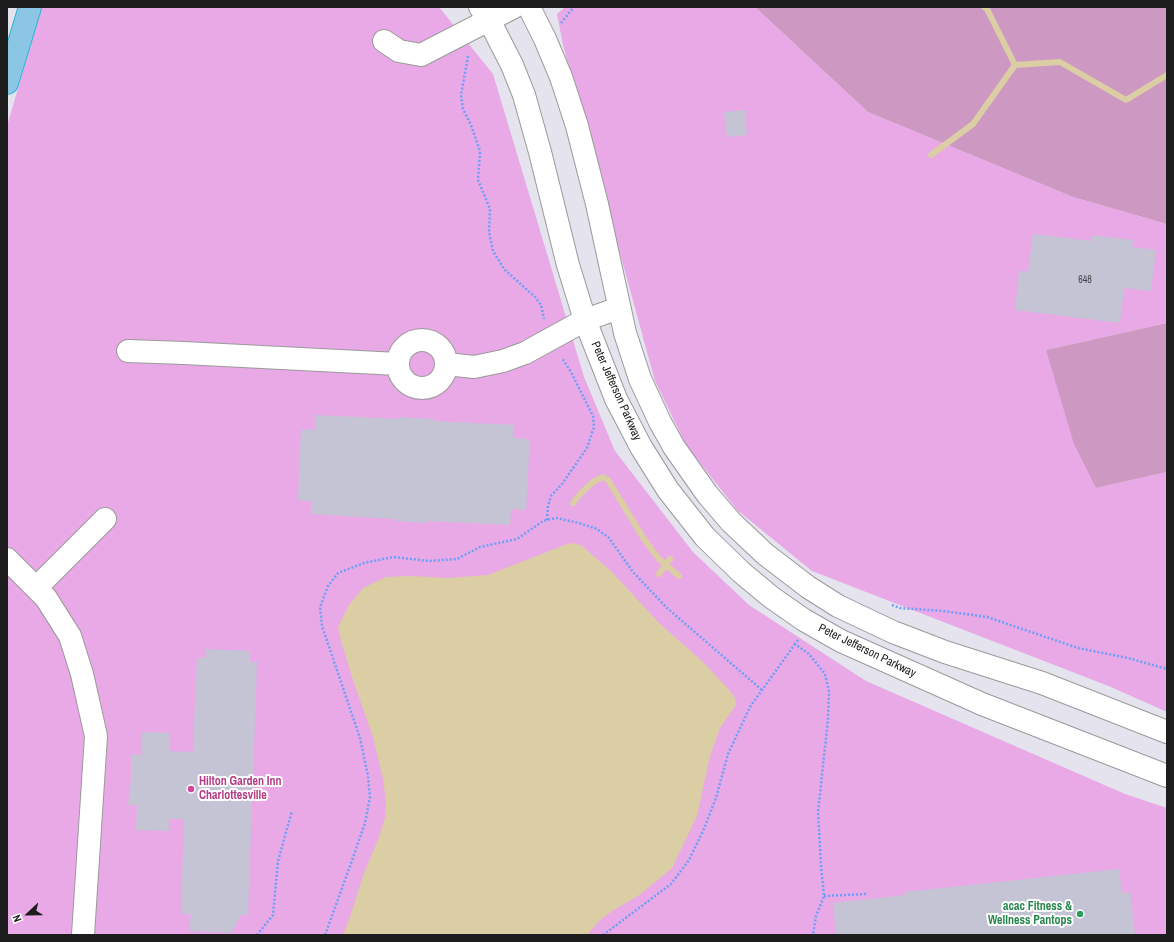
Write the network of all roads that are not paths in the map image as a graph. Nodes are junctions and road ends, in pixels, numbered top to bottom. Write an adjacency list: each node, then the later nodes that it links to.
1 (30, 7): 6 (highway)
2 (514, 7): 4 (street)
3 (529, 7): 7 (street)
4 (484, 14): 5 (street); 8 (street, Peter Jefferson Parkway)
5 (384, 41)
6 (7, 83)
7 (619, 308): 8 (street); 15 (street)
8 (585, 320): 11 (street); 16 (street, Peter Jefferson Parkway)
9 (128, 352): 10 (street)
10 (398, 364): 11 (street); 11 (street)
11 (447, 364)
12 (105, 519): 14 (street)
13 (7, 559): 14 (street)
14 (36, 588): 17 (street)
15 (1167, 732)
16 (1167, 776)
17 (83, 935)

